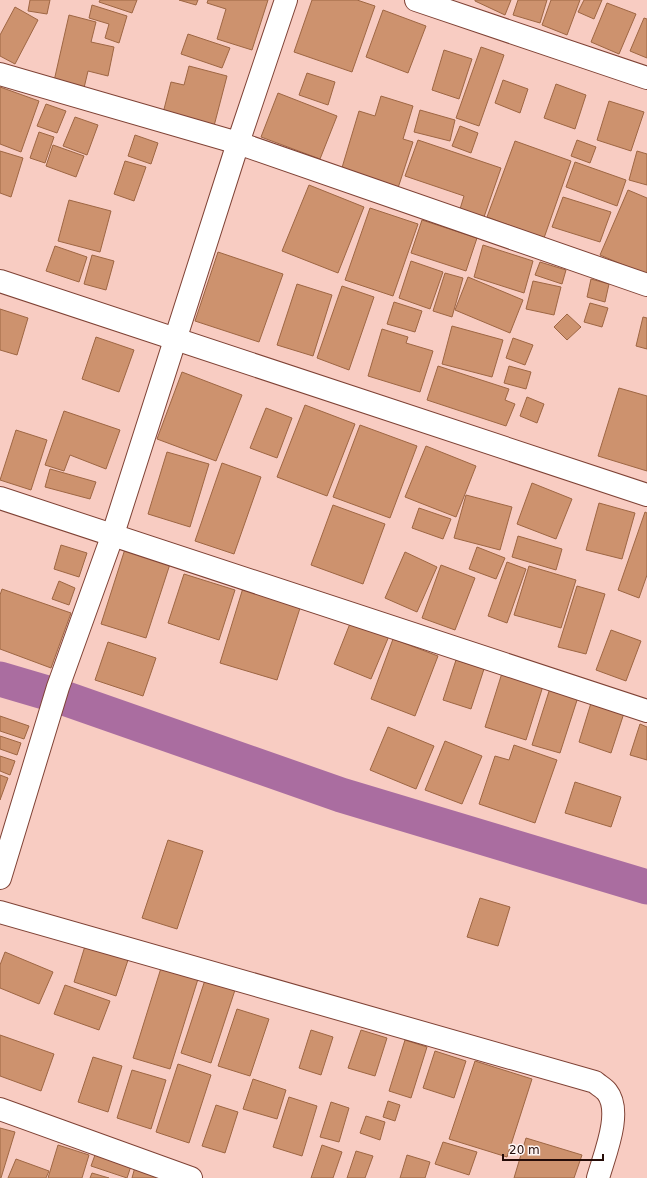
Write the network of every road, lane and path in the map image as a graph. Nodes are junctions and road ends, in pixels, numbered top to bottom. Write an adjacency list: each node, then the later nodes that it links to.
1 (286, 0): 5 (street)
2 (416, 0): 4 (street)
3 (0, 74): 5 (street)
4 (647, 78)
5 (238, 143): 7 (street); 8 (street)
6 (0, 281): 8 (street)
7 (647, 285)
8 (176, 338): 9 (street); 11 (street)
9 (647, 495)
10 (0, 498): 11 (street)
11 (113, 534): 12 (street); 13 (street)
12 (647, 711)
13 (0, 878)
14 (0, 912): 17 (street)
15 (0, 1109): 16 (street)
16 (191, 1178)
17 (598, 1178)

